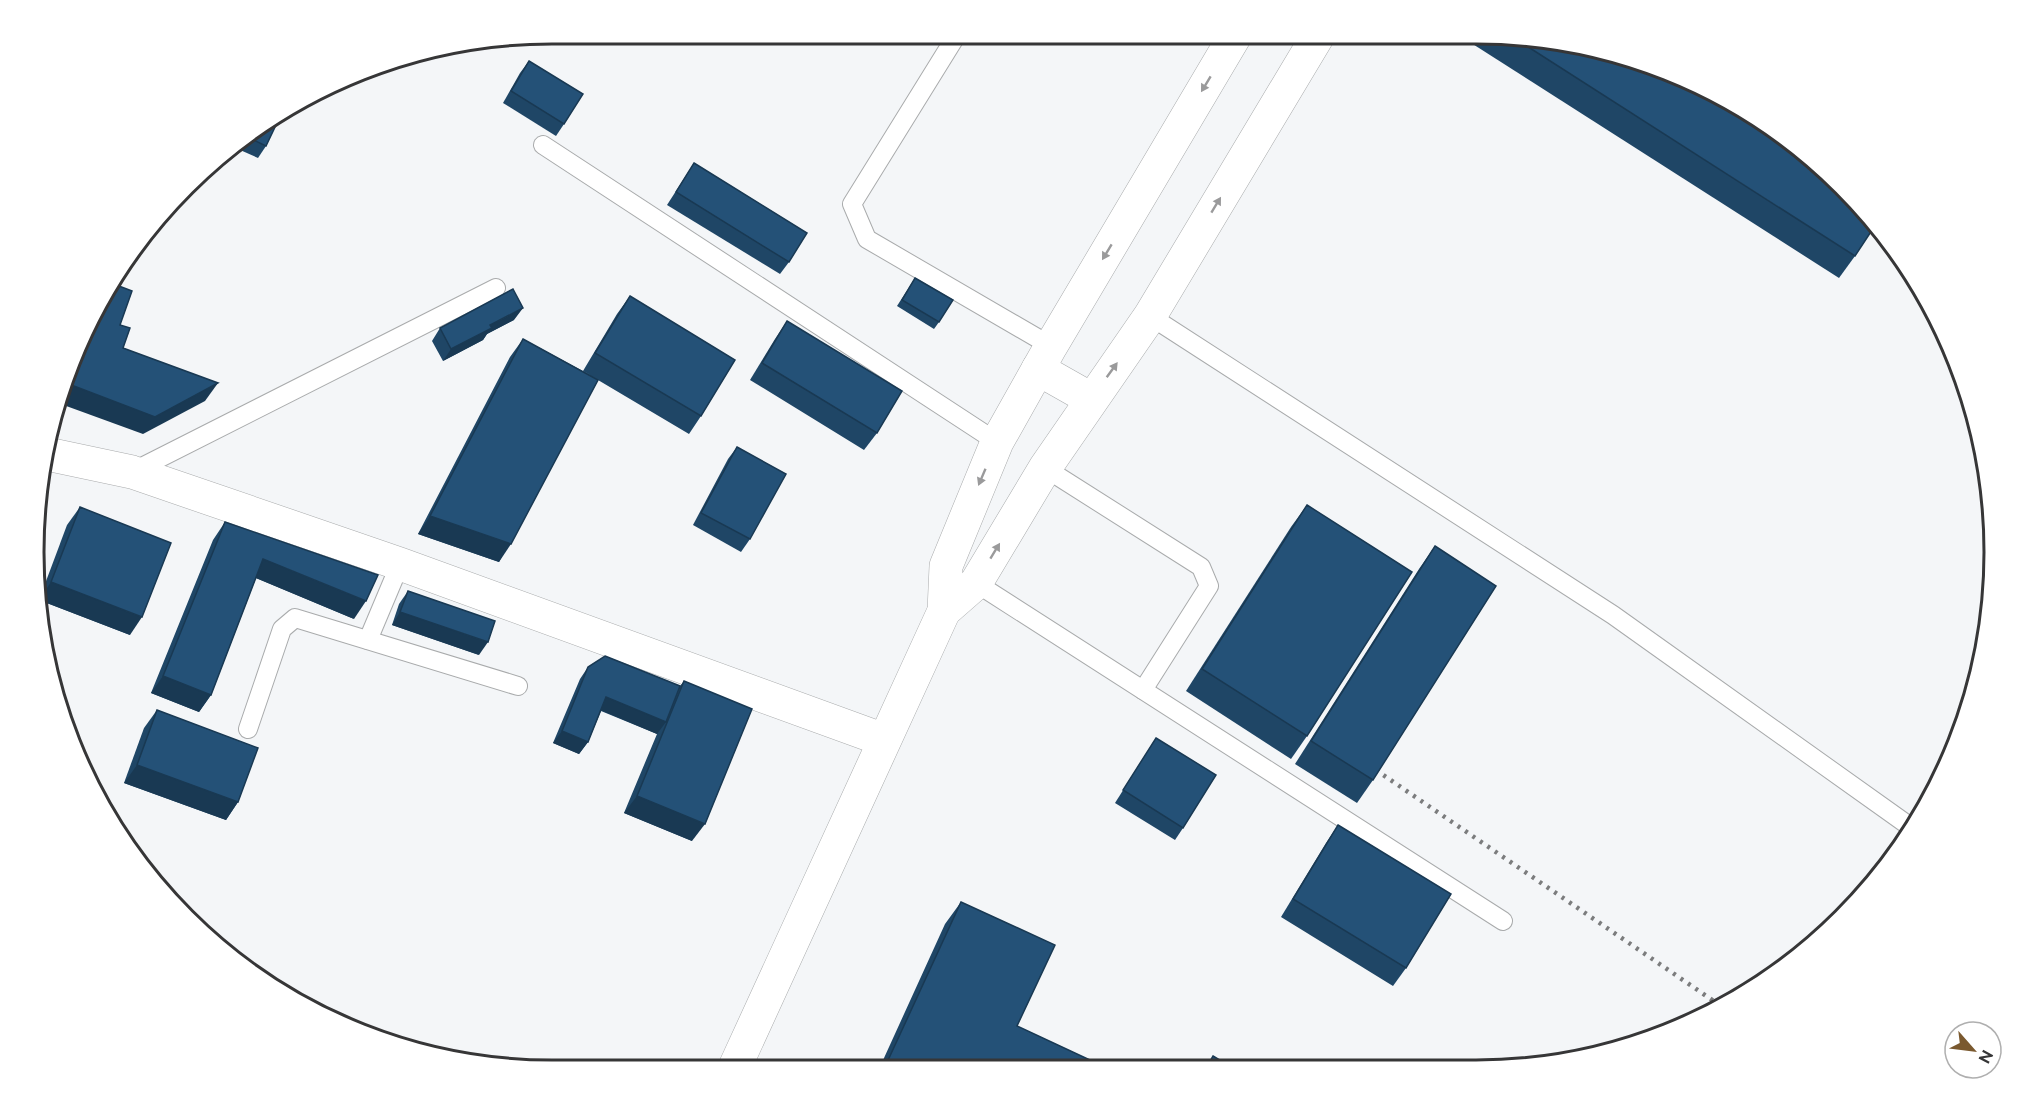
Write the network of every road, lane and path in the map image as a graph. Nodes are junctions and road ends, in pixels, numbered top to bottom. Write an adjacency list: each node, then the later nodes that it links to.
1 (951, 44): 7 (lane)
2 (1230, 44): 7 (street, one-way to 7)
3 (1313, 44): 6 (street, one-way to 3)
4 (543, 145): 9 (lane)
5 (496, 288): 12 (lane)
6 (1150, 316): 8 (street, one-way to 6); 21 (lane)
7 (1044, 357): 8 (street); 9 (street)
8 (1091, 399): 11 (street)
9 (997, 442): 15 (street, one-way to 15)
10 (53, 455): 12 (street)
11 (1045, 468): 14 (street, one-way to 11); 18 (lane)
12 (132, 472): 13 (street)
13 (400, 564): 16 (lane); 20 (street)
14 (976, 583): 15 (street); 18 (lane)
15 (944, 611): 20 (street)
16 (368, 640): 17 (lane); 19 (lane)
17 (518, 686)
18 (1143, 690): 22 (lane)
19 (248, 729)
20 (884, 740): 23 (street)
21 (1905, 823)
22 (1503, 921)
23 (738, 1060)

